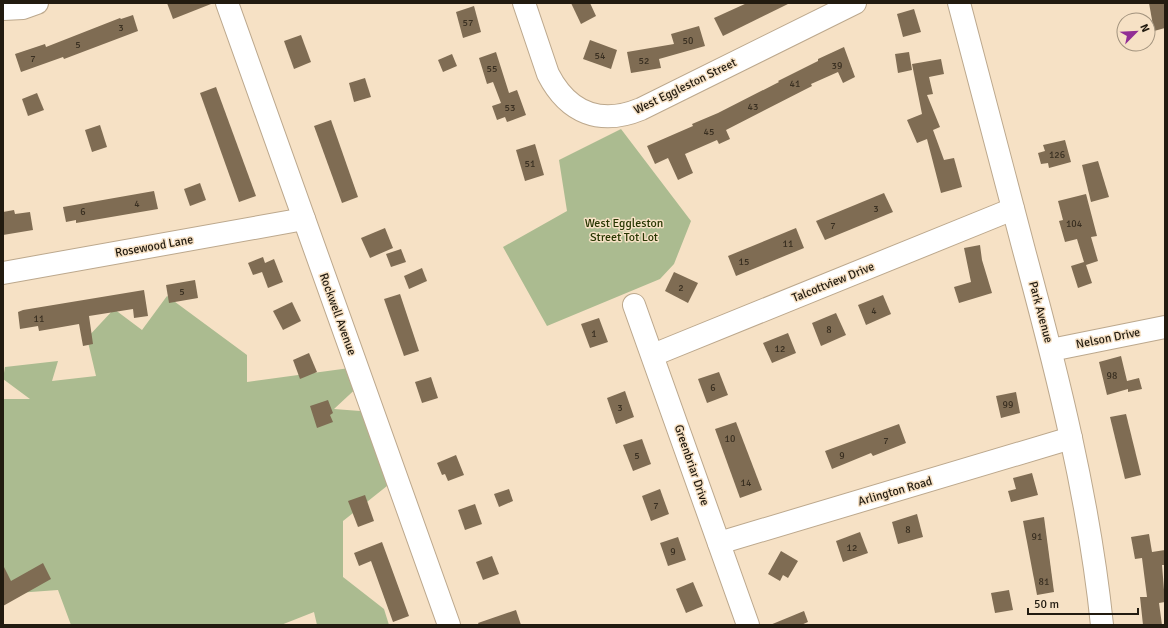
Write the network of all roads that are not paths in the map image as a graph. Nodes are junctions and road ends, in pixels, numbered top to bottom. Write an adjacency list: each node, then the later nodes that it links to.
1 (37, 3): 6 (street)
2 (227, 3): 8 (street, Rockwell Avenue)
3 (524, 3): 4 (street, West Eggleston Street)
4 (854, 3)
5 (959, 3): 7 (street, Park Avenue)
6 (3, 8)
7 (1013, 209): 12 (street, Park Avenue); 13 (street, Talcottview Drive)
8 (304, 219): 9 (street, Rosewood Lane); 16 (street, Rockwell Avenue)
9 (3, 273)
10 (634, 305): 13 (street, Greenbriar Drive)
11 (1165, 327): 12 (street, Nelson Drive)
12 (1051, 350): 14 (street, Park Avenue)
13 (653, 355): 15 (street, Greenbriar Drive)
14 (1072, 438): 15 (street, Arlington Road); 18 (street, Park Avenue)
15 (719, 543): 17 (street, Greenbriar Drive)
16 (449, 625)
17 (748, 625)
18 (1102, 625)

